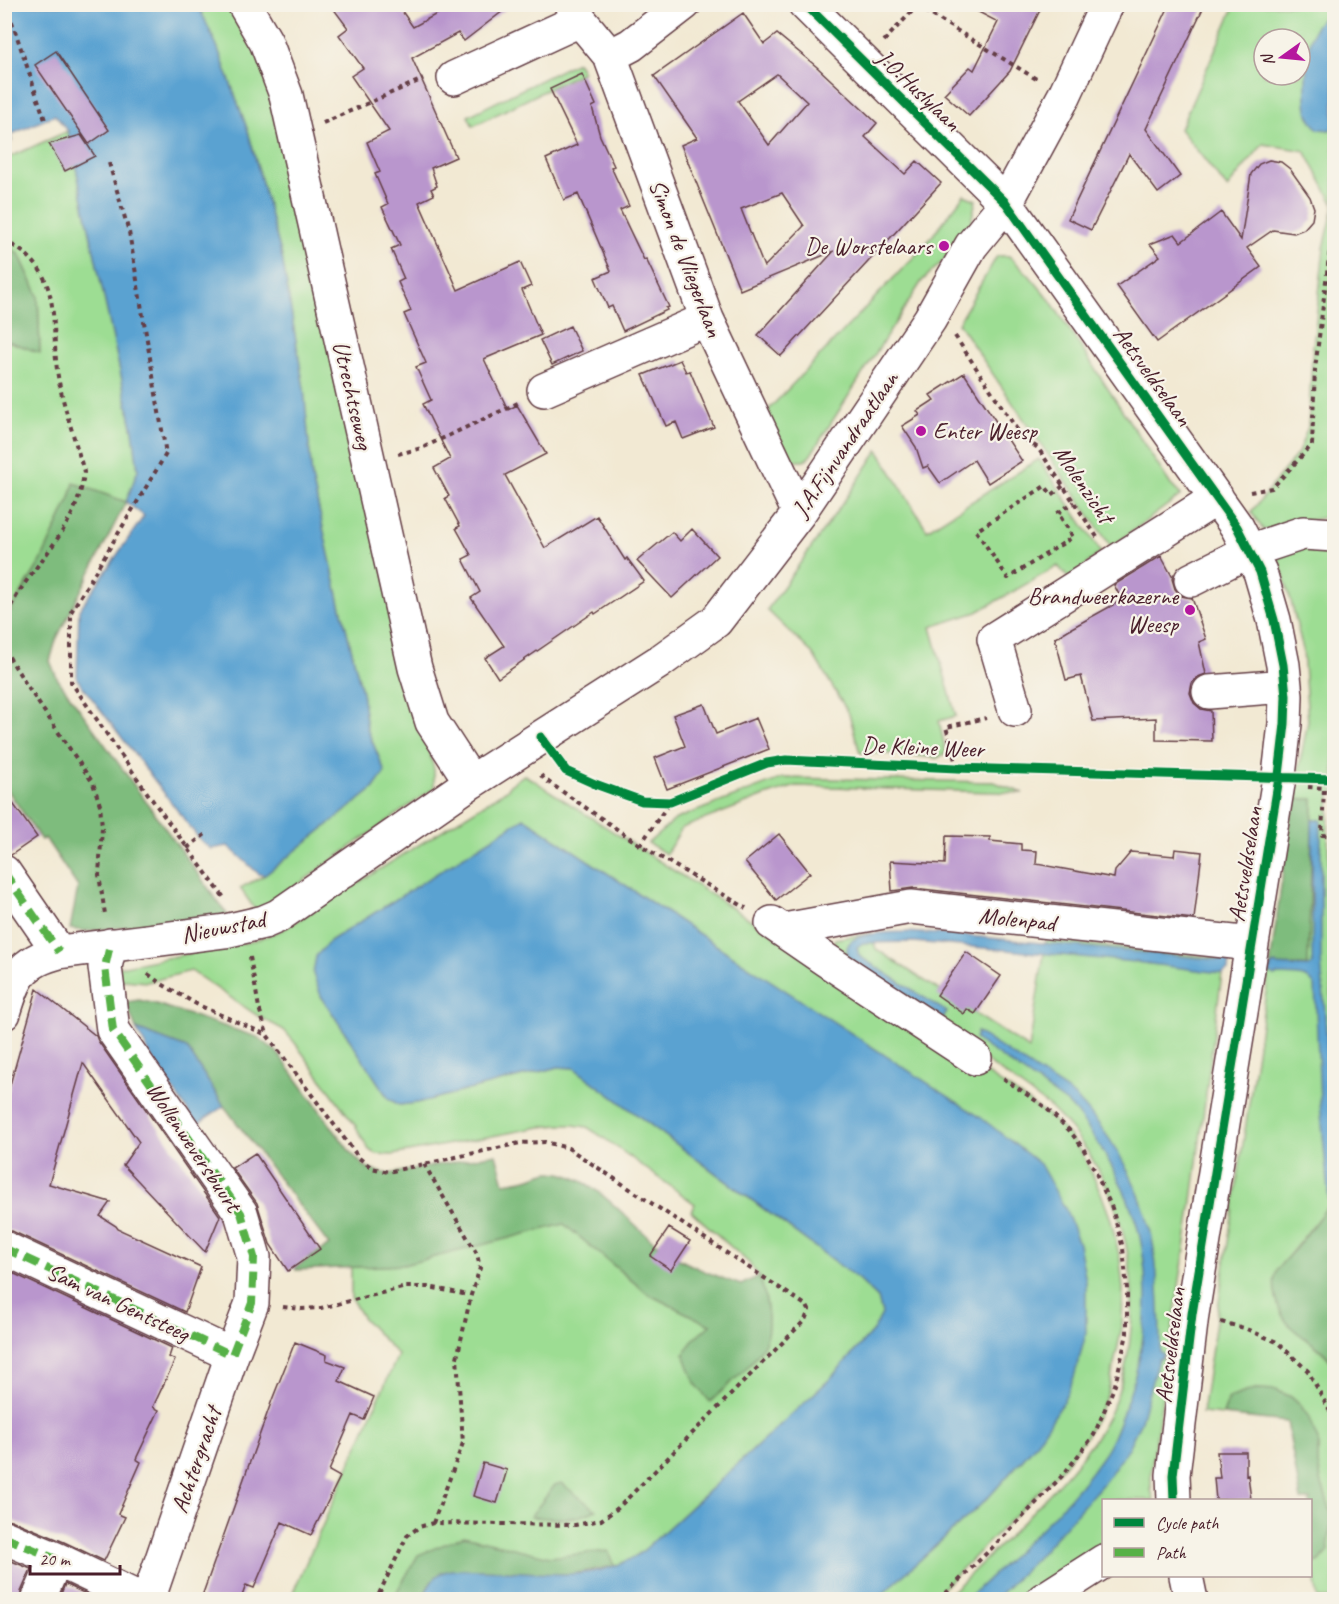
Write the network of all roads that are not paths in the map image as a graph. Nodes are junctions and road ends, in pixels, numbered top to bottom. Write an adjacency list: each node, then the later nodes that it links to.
1 (244, 4): 19 (street, Utrechtseweg)
2 (684, 4): 6 (street)
3 (805, 4): 8 (street, J.O.Huslylaan)
4 (1107, 4): 8 (street, J.A.Fijnvandraatlaan)
5 (576, 12): 6 (street, Simon de Vliegerlaan); 7 (street)
6 (610, 56): 9 (street, Simon de Vliegerlaan)
7 (454, 78)
8 (1006, 203): 11 (street, Aetsveldselaan); 12 (street, J.A.Fijnvandraatlaan)
9 (707, 319): 10 (street); 12 (street, Simon de Vliegerlaan)
10 (544, 390)
11 (1217, 498): 14 (street, Aetsveldselaan); 18 (street)
12 (799, 513): 19 (street, J.A.Fijnvandraatlaan)
13 (1335, 535): 14 (street)
14 (1250, 551): 15 (street); 16 (street, Aetsveldselaan)
15 (1191, 580)
16 (1285, 686): 17 (street); 21 (street, Aetsveldselaan)
17 (1209, 692)
18 (1015, 710)
19 (471, 782): 22 (street, Nieuwstad)
20 (4, 873): 23 (street)
21 (1252, 944): 25 (street, Molenpad); 28 (street, Aetsveldselaan)
22 (110, 945): 23 (street, Nieuwstad); 27 (street, Wollenweversbuurt)
23 (59, 952): 24 (street, Nieuwstad)
24 (4, 1013)
25 (975, 1058)
26 (4, 1248): 27 (street, Sam van Gentsteeg)
27 (232, 1355): 35 (street, Achtergracht)
28 (1174, 1499)
29 (4, 1537): 30 (street)
30 (56, 1559): 33 (street); 34 (street)
31 (1102, 1562): 36 (street)
32 (1186, 1577): 37 (street)
33 (38, 1599)
34 (142, 1599)
35 (148, 1599)
36 (1043, 1599)
37 (1191, 1599)

